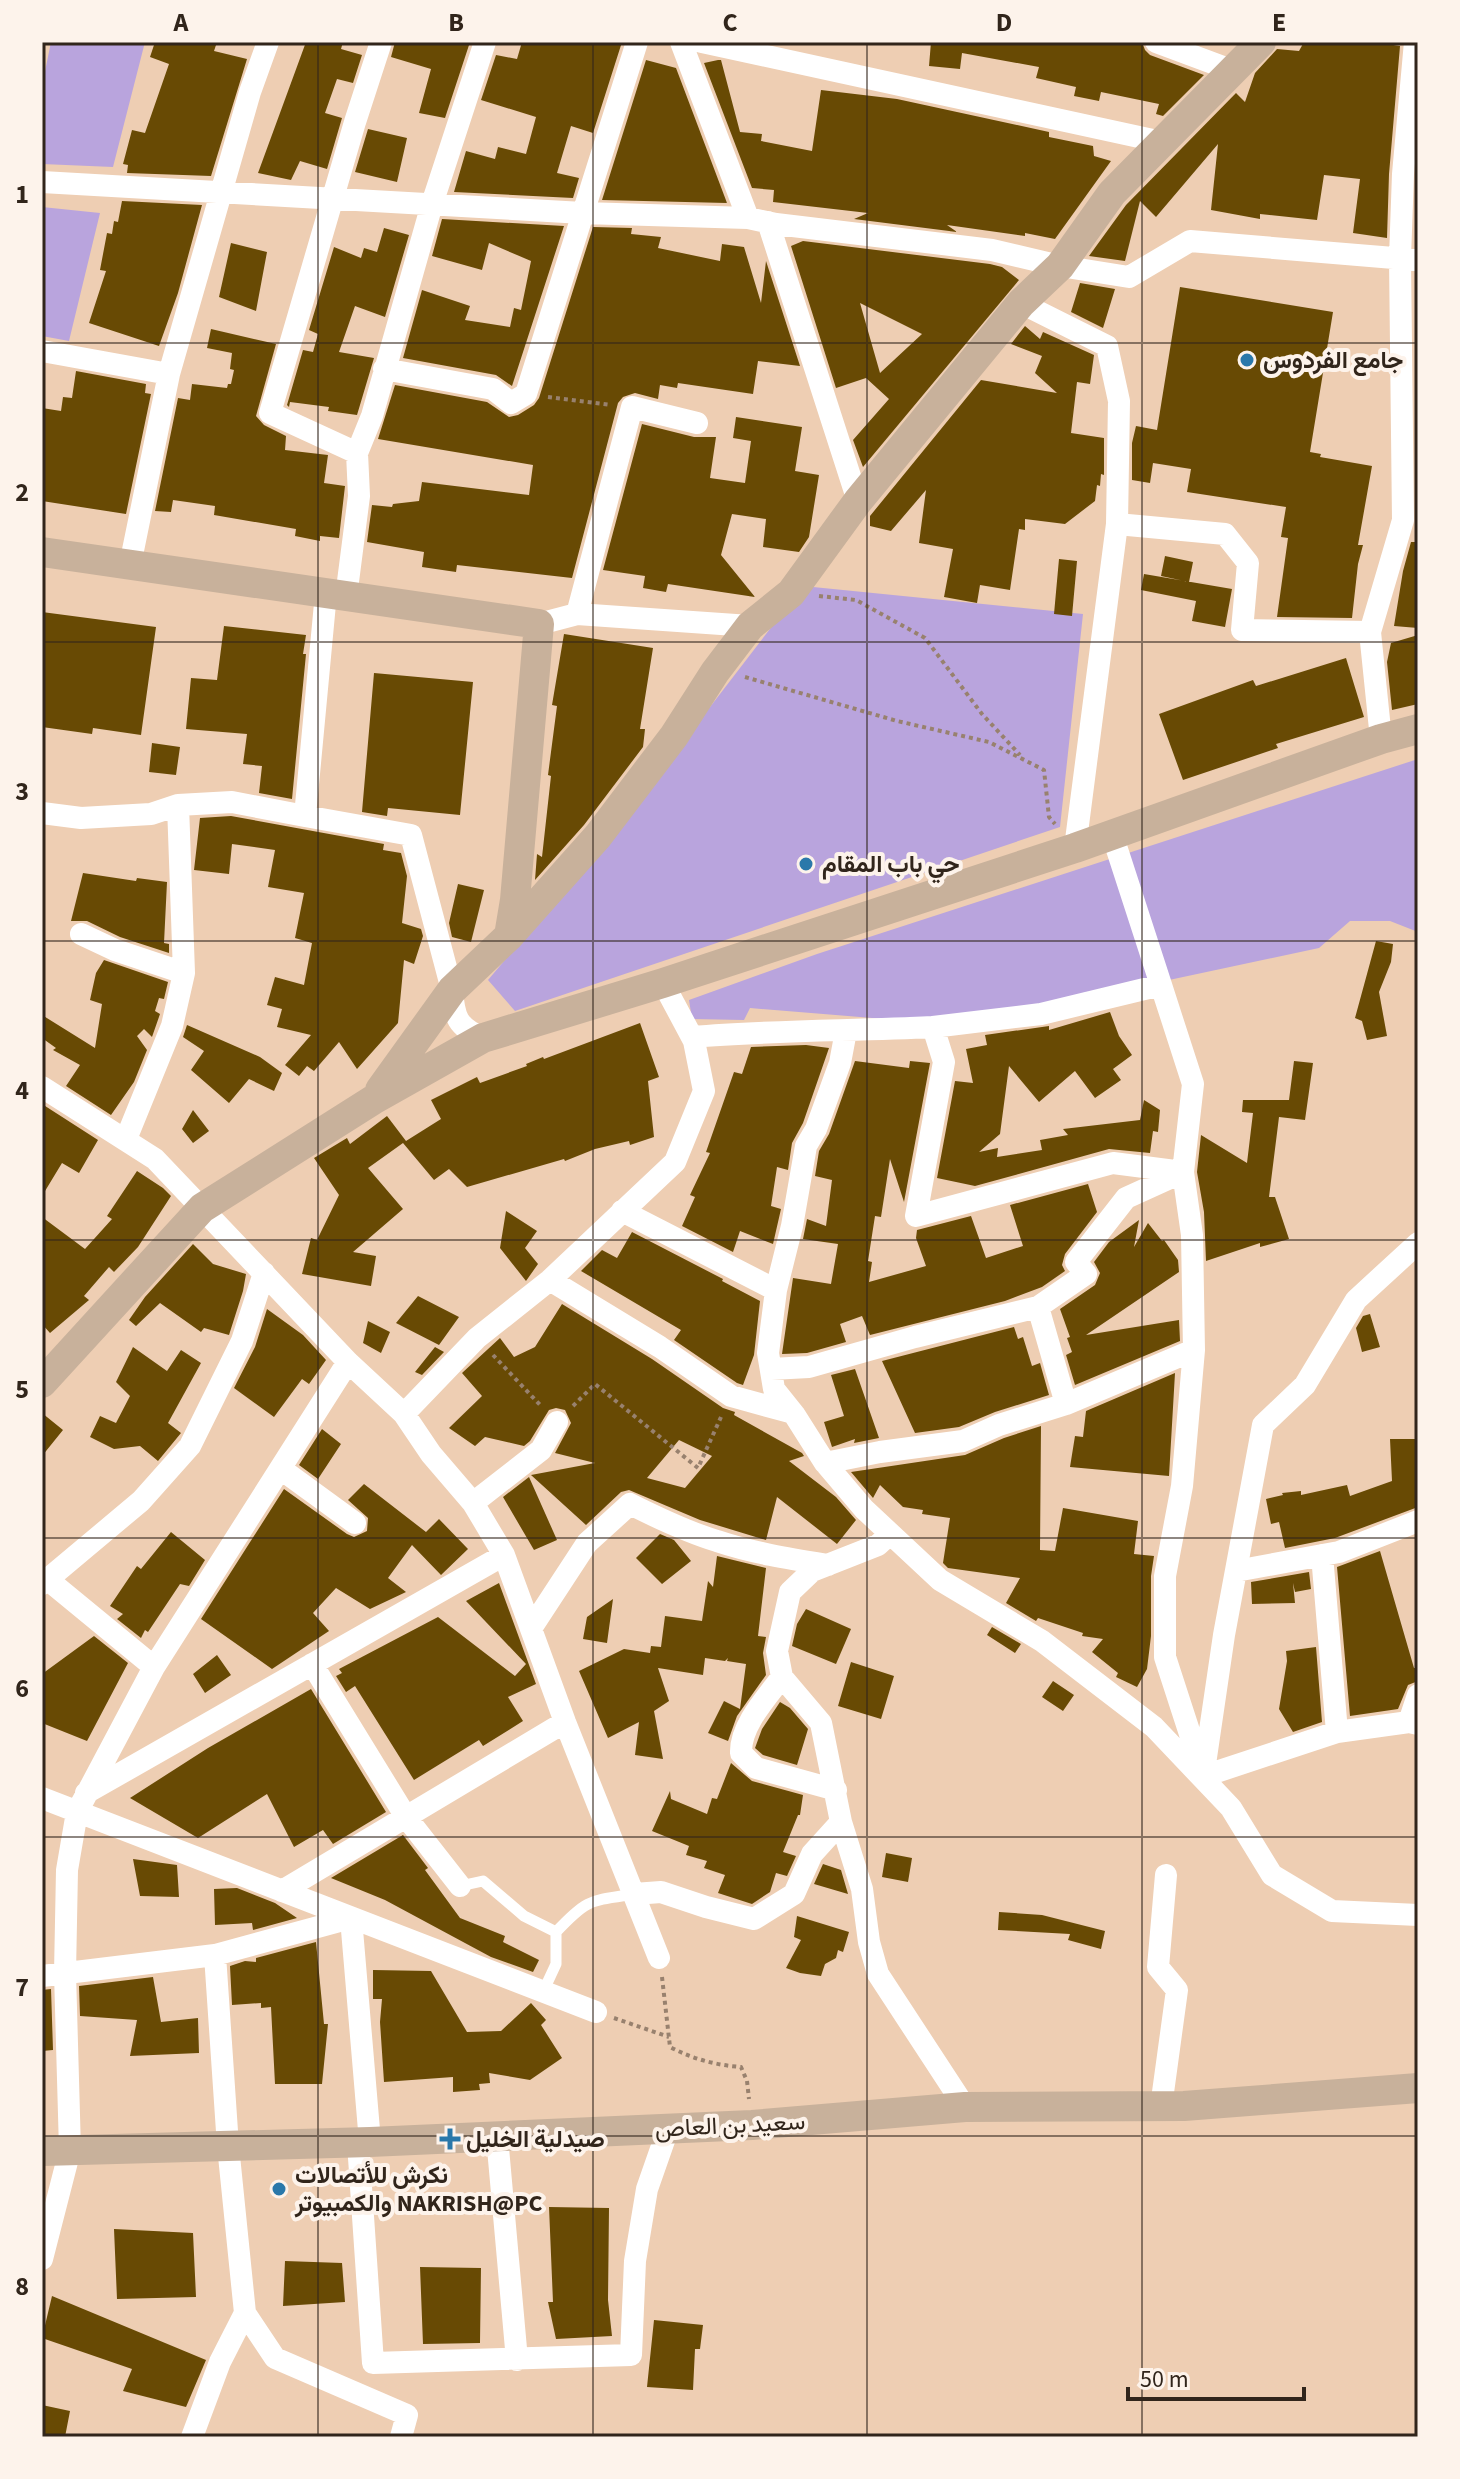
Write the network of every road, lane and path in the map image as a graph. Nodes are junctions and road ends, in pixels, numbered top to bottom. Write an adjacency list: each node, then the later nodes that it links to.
1 (268, 42): 14 (street)
2 (381, 42): 15 (street)
3 (485, 42): 16 (street)
4 (637, 42): 17 (street)
5 (681, 42): 18 (street)
6 (702, 42): 12 (street)
7 (1156, 42): 10 (street)
8 (1261, 42): 10 (main road)
9 (1415, 42): 11 (street)
10 (1234, 71): 12 (main road)
11 (1414, 123): 19 (street)
12 (1162, 142): 20 (main road)
13 (42, 182): 14 (street)
14 (222, 192): 15 (street); 24 (street)
15 (333, 198): 16 (street); 28 (street)
16 (432, 204): 17 (street); 23 (street)
17 (583, 213): 18 (street); 25 (street)
18 (758, 220): 20 (street); 29 (street)
19 (1409, 259): 20 (street); 38 (street)
20 (1060, 266): 21 (main road)
21 (1021, 303): 29 (main road); 30 (street)
22 (42, 351): 24 (street)
23 (384, 369): 25 (street); 28 (street)
24 (169, 374): 32 (street)
25 (526, 394): 26 (path)
26 (632, 407): 27 (street); 35 (street)
27 (697, 423)
28 (357, 453): 34 (street)
29 (858, 501): 33 (main road)
30 (1117, 524): 38 (street); 47 (street)
31 (42, 552): 32 (main road)
32 (130, 565): 34 (main road)
33 (791, 593): 37 (main road); 42 (path)
34 (336, 595): 36 (main road); 45 (street)
35 (577, 614): 36 (street); 37 (street)
36 (539, 624): 49 (main road)
37 (750, 626): 39 (main road)
38 (1370, 632): 41 (street)
39 (715, 672): 42 (path); 49 (main road)
40 (1418, 729): 41 (main road)
41 (1381, 739): 46 (main road)
42 (1024, 760): 47 (path)
43 (178, 805): 44 (street); 45 (street); 50 (street)
44 (42, 813)
45 (305, 816): 53 (street)
46 (1112, 834): 47 (main road); 52 (street)
47 (1075, 848): 51 (main road)
48 (81, 934): 50 (street)
49 (509, 936): 53 (main road)
50 (184, 973): 60 (street)
51 (663, 983): 56 (street); 57 (main road)
52 (1161, 985): 54 (street); 61 (street)
53 (452, 990): 57 (street); 59 (main road)
54 (933, 1027): 55 (street); 61 (street)
55 (846, 1031): 56 (street); 67 (street)
56 (692, 1037): 63 (street)
57 (483, 1038): 59 (main road)
58 (42, 1087): 60 (street)
59 (373, 1100): 62 (main road)
60 (126, 1139): 62 (street)
61 (1183, 1172): 68 (street); 70 (street)
62 (202, 1208): 65 (street); 73 (main road)
63 (622, 1211): 66 (street); 67 (street)
64 (1418, 1243): 88 (street)
65 (264, 1273): 71 (street); 89 (street)
66 (550, 1280): 69 (street); 74 (street)
67 (776, 1290): 72 (street)
68 (1038, 1307): 72 (street); 75 (street)
69 (477, 1338): 77 (street); 78 (path)
70 (1194, 1350): 75 (street); 98 (street)
71 (348, 1362): 77 (street); 80 (street)
72 (771, 1369): 76 (street)
73 (42, 1383)
74 (731, 1396): 76 (street); 78 (path)
75 (1066, 1404): 79 (street)
76 (793, 1413): 79 (street)
77 (404, 1414): 81 (street)
78 (557, 1422): 81 (street)
79 (825, 1463): 84 (street)
80 (281, 1469): 83 (street); 92 (street)
81 (473, 1503): 85 (street)
82 (1418, 1521): 86 (street)
83 (355, 1523)
84 (890, 1534): 87 (street); 98 (street)
85 (504, 1555): 90 (street); 91 (street)
86 (1322, 1555): 88 (street); 97 (street)
87 (828, 1565): 90 (street); 93 (street)
88 (1236, 1571): 98 (street)
89 (45, 1582): 92 (street)
90 (532, 1627): 95 (street)
91 (312, 1664): 101 (street); 102 (street)
92 (154, 1667): 101 (street)
93 (782, 1677): 99 (street); 99 (street)
94 (1418, 1695): 96 (street)
95 (565, 1722): 102 (street); 107 (street)
96 (1414, 1723): 97 (street)
97 (1337, 1732): 98 (street)
98 (1204, 1776): 108 (street)
99 (836, 1790): 103 (street)
100 (42, 1798): 101 (street)
101 (81, 1802): 106 (street); 113 (street)
102 (406, 1817): 105 (street); 106 (street)
103 (841, 1822): 107 (street); 119 (street)
104 (1166, 1875): 120 (street)
105 (460, 1886): 110 (lane)
106 (282, 1891): 109 (street)
107 (634, 1894): 110 (lane); 112 (street)
108 (1418, 1915)
109 (351, 1918): 111 (street); 115 (street); 124 (street)
110 (556, 1932): 115 (lane)
111 (215, 1955): 113 (street); 125 (street)
112 (659, 1958): 117 (path)
113 (65, 1973): 114 (street); 126 (street)
114 (42, 1976)
115 (543, 1992): 116 (street)
116 (596, 2012): 117 (path)
117 (669, 2037): 121 (path)
118 (1418, 2088): 120 (main road, سعيد بن العاص)
119 (965, 2107): 120 (main road, سعيد بن العاص); 121 (main road, سعيد بن العاص)
120 (1161, 2107)
121 (752, 2125): 122 (main road, سعيد بن العاص)
122 (668, 2129): 123 (main road, سعيد بن العاص); 129 (street)
123 (497, 2137): 124 (main road, سعيد بن العاص); 129 (street)
124 (364, 2142): 125 (main road, سعيد بن العاص); 129 (street)
125 (228, 2146): 126 (main road, سعيد بن العاص); 128 (street)
126 (56, 2150): 127 (street)
127 (42, 2259)
128 (245, 2313): 130 (street); 131 (street)
129 (517, 2360)
130 (192, 2437)
131 (401, 2437)

